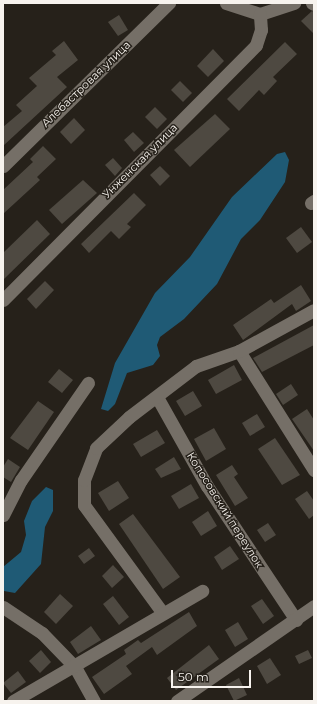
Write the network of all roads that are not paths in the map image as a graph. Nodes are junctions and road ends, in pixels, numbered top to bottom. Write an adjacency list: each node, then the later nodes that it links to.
1 (169, 3): 5 (street, Алебастровая улица)
2 (226, 3): 4 (street)
3 (294, 3): 4 (street)
4 (260, 14): 6 (street, Унженская улица)
5 (3, 166)
6 (3, 300)
7 (314, 310): 8 (street)
8 (239, 352): 10 (street); 11 (street)
9 (88, 383): 12 (street)
10 (157, 397): 16 (street); 17 (street, Копосовский переулок)
11 (314, 470)
12 (3, 515)
13 (202, 591): 16 (street)
14 (314, 606): 17 (street)
15 (3, 608): 18 (street)
16 (162, 612): 18 (street)
17 (296, 620): 21 (street)
18 (75, 667): 19 (street); 20 (street)
19 (13, 701)
20 (94, 701)
21 (177, 701)

